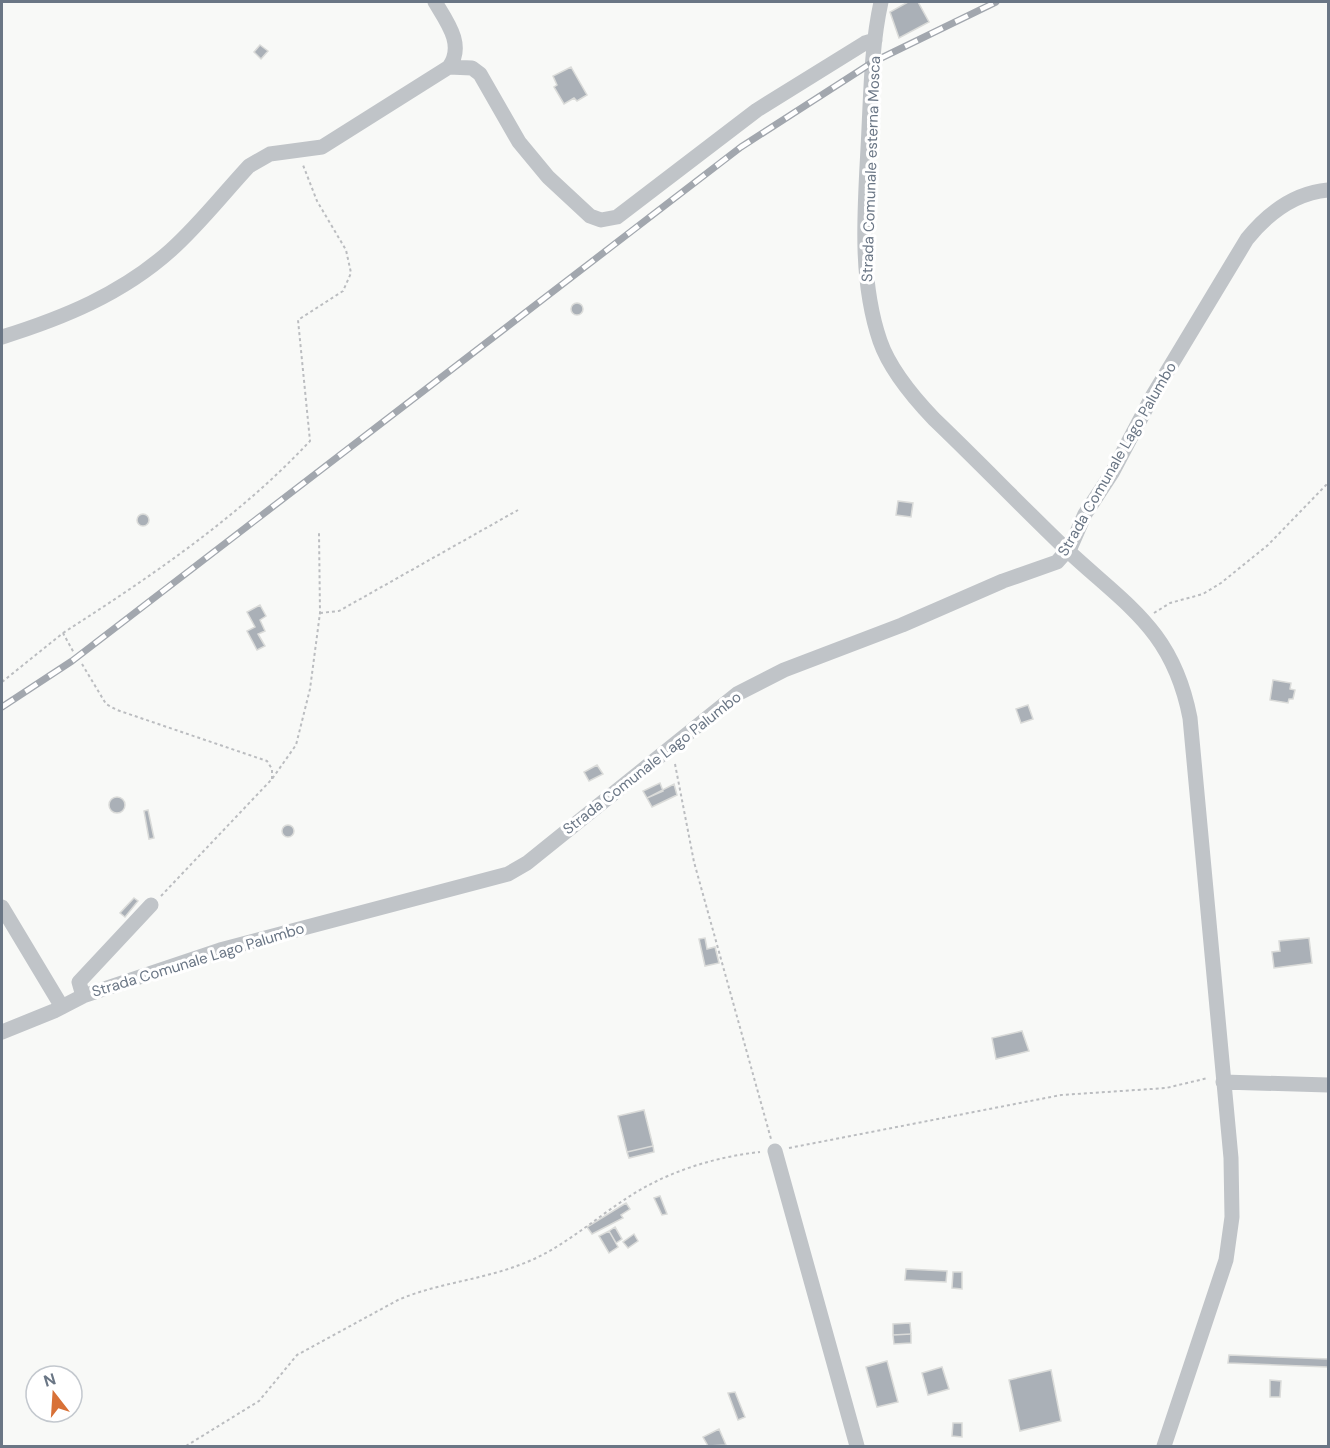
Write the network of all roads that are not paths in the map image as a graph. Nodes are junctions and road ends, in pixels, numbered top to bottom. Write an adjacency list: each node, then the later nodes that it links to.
1 (435, 2): 4 (street)
2 (881, 2): 3 (street, Strada Comunale esterna Mosca)
3 (874, 40): 4 (street); 7 (street, Strada Comunale esterna Mosca)
4 (449, 67): 6 (street)
5 (1329, 190): 7 (street, Strada Comunale Lago Palumbo)
6 (2, 337)
7 (1068, 550): 10 (street, Strada Comunale Lago Palumbo); 13 (street, Strada Comunale esterna Mosca)
8 (151, 905): 10 (street)
9 (2, 907): 11 (street)
10 (83, 996): 11 (street, Strada Comunale Lago Palumbo)
11 (62, 1007): 12 (street, Strada Comunale Lago Palumbo)
12 (2, 1032)
13 (1223, 1080): 14 (street); 17 (street, Strada Comunale esterna Mosca)
14 (1329, 1085)
15 (775, 1151): 16 (street)
16 (856, 1446)
17 (1164, 1446)

